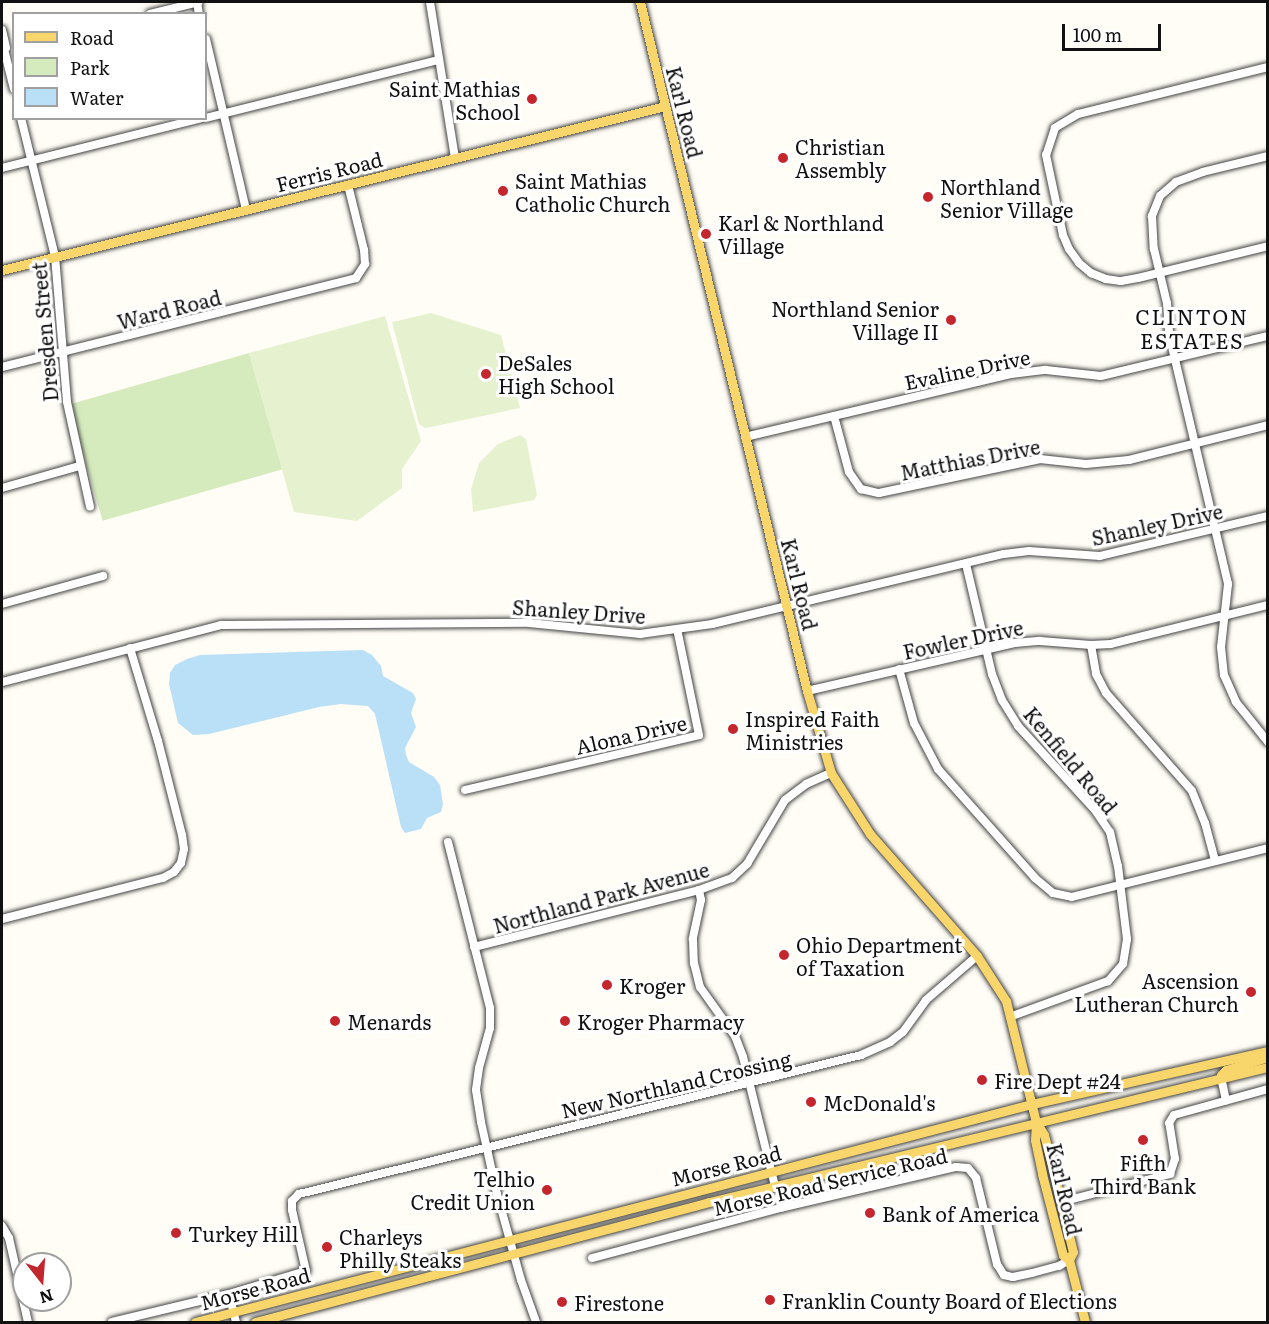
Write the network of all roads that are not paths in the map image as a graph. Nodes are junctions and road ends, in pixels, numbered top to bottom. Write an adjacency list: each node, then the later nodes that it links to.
1 (198, 2): 4 (street)
2 (430, 2): 8 (street)
3 (640, 2): 11 (main road, Karl Road)
4 (158, 12)
5 (2, 30): 7 (street)
6 (207, 43): 12 (street)
7 (6, 48): 10 (street)
8 (439, 60): 12 (street); 17 (street)
9 (1268, 67): 25 (street)
10 (12, 79)
11 (665, 106): 17 (main road, Ferris Road); 32 (main road, Karl Road)
12 (223, 114): 13 (street); 21 (street)
13 (207, 117)
14 (21, 120): 18 (street, Dresden Street)
15 (196, 120): 18 (street)
16 (1268, 156): 25 (street)
17 (455, 158): 20 (main road, Ferris Road)
18 (31, 161): 19 (street); 23 (street, Dresden Street)
19 (2, 168)
20 (348, 185): 21 (main road, Ferris Road); 27 (street, Ward Road)
21 (246, 210): 23 (main road, Ferris Road)
22 (1268, 246): 25 (street)
23 (55, 256): 24 (main road, Ferris Road); 27 (street, Dresden Street)
24 (2, 270)
25 (1160, 273): 28 (street)
26 (1268, 336): 28 (street, Evaline Drive)
27 (63, 352): 29 (street, Ward Road); 34 (street, Dresden Street)
28 (1175, 359): 30 (street, Evaline Drive); 33 (street)
29 (2, 367)
30 (834, 416): 32 (street, Evaline Drive); 33 (street, Matthias Drive)
31 (1268, 425): 33 (street, Matthias Drive)
32 (745, 437): 43 (main road, Karl Road)
33 (1196, 443): 38 (street)
34 (80, 466): 35 (street); 36 (street, Dresden Street)
35 (2, 488)
36 (90, 507)
37 (1268, 516): 38 (street, Shanley Drive)
38 (1216, 528): 39 (street, Shanley Drive); 44 (street)
39 (966, 564): 43 (street, Shanley Drive); 48 (street, Kenfield Road)
40 (103, 576): 41 (street)
41 (2, 604)
42 (1268, 605): 44 (street, Fowler Drive)
43 (787, 606): 45 (street, Shanley Drive); 51 (main road, Karl Road)
44 (1226, 615): 46 (street, Fowler Drive); 52 (street)
45 (678, 629): 47 (street, Shanley Drive); 54 (street, Alona Drive)
46 (1091, 645): 48 (street, Fowler Drive); 57 (street)
47 (130, 648): 50 (street, Shanley Drive); 60 (street)
48 (986, 648): 49 (street, Fowler Drive); 58 (street, Kenfield Road)
49 (898, 669): 51 (street, Fowler Drive); 58 (street)
50 (2, 682)
51 (807, 691): 53 (main road, Karl Road)
52 (1268, 742)
53 (831, 773): 59 (street, Northland Park Avenue); 62 (main road, Karl Road)
54 (465, 790)
55 (448, 842): 61 (street)
56 (1268, 848): 57 (street)
57 (1215, 861): 58 (street)
58 (1121, 884): 63 (street, Kenfield Road)
59 (699, 890): 61 (street, Northland Park Avenue); 68 (street)
60 (2, 919)
61 (474, 947): 73 (street)
62 (977, 956): 63 (main road, Karl Road); 68 (street, New Northland Crossing)
63 (1012, 1016): 71 (main road, Karl Road)
64 (1268, 1051): 71 (main road, Morse Road)
65 (1268, 1058): 67 (main road)
66 (1268, 1067): 67 (main road, Morse Road)
67 (1221, 1077): 70 (street); 72 (main road, Morse Road)
68 (750, 1084): 73 (street, New Northland Crossing); 74 (street)
69 (1268, 1089): 70 (street)
70 (1226, 1100): 76 (street)
71 (1032, 1104): 72 (main road, Karl Road); 74 (main road, Morse Road)
72 (1036, 1122): 75 (main road, Morse Road); 76 (main road, Karl Road); 81 (main road, Karl Road)
73 (487, 1149): 78 (street); 82 (street, New Northland Crossing)
74 (771, 1172): 75 (street); 78 (main road, Morse Road)
75 (775, 1186): 79 (main road, Morse Road)
76 (1060, 1202): 81 (main road, Karl Road)
77 (2, 1226): 84 (street)
78 (510, 1240): 79 (street); 83 (main road, Morse Road)
79 (513, 1254): 88 (main road, Morse Road); 89 (street)
80 (592, 1258): 81 (street, Morse Road Service Road)
81 (1070, 1260): 90 (main road, Karl Road)
82 (229, 1294): 83 (street); 85 (street)
83 (234, 1312): 86 (main road, Morse Road); 87 (street)
84 (28, 1323)
85 (112, 1323)
86 (195, 1323)
87 (236, 1323)
88 (255, 1323)
89 (536, 1323)
90 (1085, 1323)

